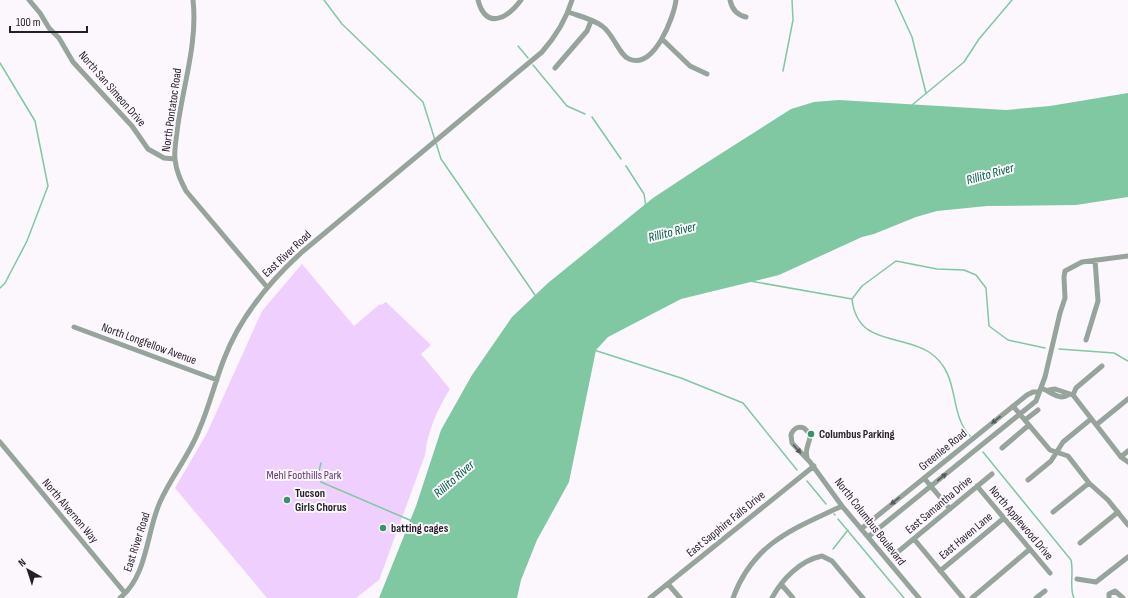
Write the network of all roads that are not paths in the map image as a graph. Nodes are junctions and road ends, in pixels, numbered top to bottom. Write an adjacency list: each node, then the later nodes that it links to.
1 (29, 0): 14 (street, North San Simeon Drive)
2 (193, 0): 14 (street, North Pontatoc Road)
3 (478, 0): 4 (street)
4 (521, 0)
5 (572, 0): 8 (street, East River Road)
6 (676, 0): 11 (street)
7 (730, 0): 9 (street)
8 (568, 12): 10 (street); 17 (street, East River Road)
9 (746, 17)
10 (591, 20): 11 (street); 12 (street)
11 (662, 39): 13 (street)
12 (555, 68)
13 (708, 74)
14 (175, 159): 17 (street, North Pontatoc Road)
15 (1128, 256): 16 (street)
16 (1095, 260): 19 (street); 22 (street, Greenlee Road)
17 (267, 287): 21 (street, East River Road)
18 (74, 327): 21 (street, North Longfellow Avenue)
19 (1086, 340)
20 (1102, 366): 23 (street)
21 (217, 380): 65 (street, East River Road)
22 (1040, 390): 23 (street); 25 (street, Greenlee Road); 27 (street, Greenlee Road)
23 (1070, 395): 28 (street)
24 (1128, 399): 31 (street)
25 (1013, 406): 27 (street); 41 (street, Greenlee Road, one-way to 41)
26 (1038, 410): 29 (street)
27 (1020, 414): 29 (street); 44 (street, Greenlee Road, one-way to 27)
28 (1091, 419): 31 (street); 35 (street)
29 (1025, 420): 30 (street)
30 (1030, 425): 33 (street); 35 (street)
31 (1096, 425): 37 (street)
32 (0, 442): 65 (street, North Alvernon Way)
33 (1002, 448)
34 (1128, 451): 37 (street)
35 (1056, 452): 42 (street); 43 (street)
36 (807, 457): 36 (street, North Columbus Boulevard, one-way to 36); 39 (street, North Columbus Boulevard)
37 (1121, 457): 38 (street)
38 (1128, 462)
39 (814, 466): 46 (street, North Columbus Boulevard); 62 (street, East Sapphire Falls Drive)
40 (992, 474): 45 (street, East Samantha Drive)
41 (924, 478): 44 (street); 52 (street, Greenlee Road, one-way to 52)
42 (1028, 480)
43 (1089, 483): 48 (street); 49 (street)
44 (931, 486): 47 (street); 53 (street, Greenlee Road)
45 (978, 486): 47 (street, East Samantha Drive); 50 (street, North Applewood Drive)
46 (842, 506): 52 (street, North Columbus Boulevard); 69 (street)
47 (950, 509): 54 (street, East Samantha Drive)
48 (1053, 512)
49 (1118, 512): 51 (street); 55 (street)
50 (1004, 518): 56 (street, North Applewood Drive); 59 (street, East Haven Lane)
51 (1128, 524)
52 (861, 529): 53 (street, North Columbus Boulevard)
53 (868, 537): 73 (street, North Columbus Boulevard)
54 (914, 539): 57 (street, East Samantha Drive); 59 (street)
55 (1080, 543)
56 (1030, 549): 60 (street, North Applewood Drive); 75 (street)
57 (899, 551)
58 (1128, 557): 61 (street)
59 (940, 570): 74 (street)
60 (1050, 573)
61 (1077, 579)
62 (668, 584): 67 (street, East Sapphire Falls Drive); 68 (street)
63 (782, 584): 70 (street); 71 (street); 72 (street)
64 (1045, 591): 76 (street)
65 (125, 593): 66 (street, East River Road)
66 (120, 598)
67 (650, 598)
68 (680, 598)
69 (733, 598)
70 (772, 598)
71 (793, 598)
72 (863, 598)
73 (919, 598)
74 (963, 598)
75 (972, 598)
76 (1036, 598)
77 (1109, 598): 78 (street)
78 (1123, 598)

